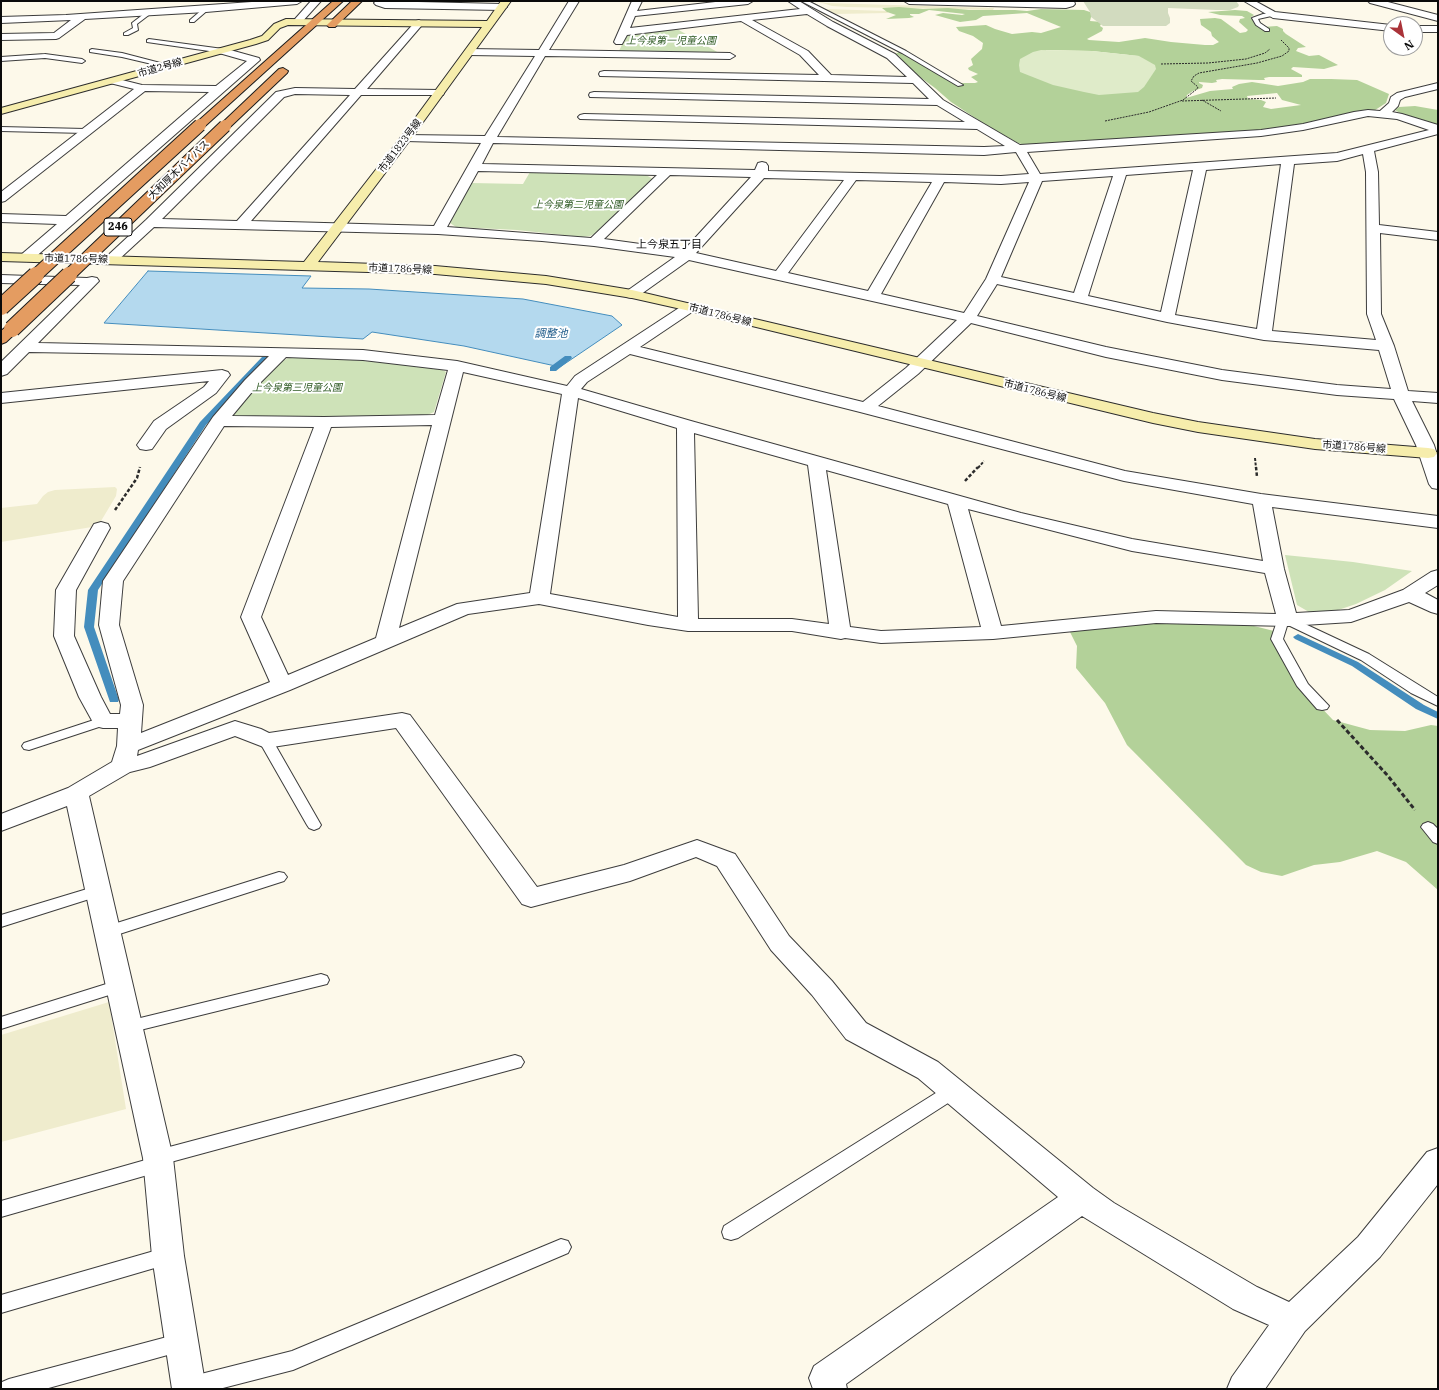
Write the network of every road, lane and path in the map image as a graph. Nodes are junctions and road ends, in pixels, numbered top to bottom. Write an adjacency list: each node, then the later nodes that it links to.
1 (298, 1): 15 (street)
2 (316, 1): 29 (street)
3 (338, 1): 30 (highway, 大和厚木バイパス / 246)
4 (357, 1): 31 (highway)
5 (574, 1): 51 (street)
6 (637, 1): 21 (street)
7 (748, 1): 21 (street)
8 (793, 1): 20 (street)
9 (804, 1): 66 (lane)
10 (909, 1): 11 (street)
11 (1069, 1)
12 (1249, 1): 22 (street)
13 (1373, 1): 24 (street)
14 (381, 2): 16 (street)
15 (247, 3): 18 (street)
16 (504, 4): 33 (street)
17 (187, 6): 18 (street); 19 (street)
18 (206, 10): 28 (lane)
19 (151, 11): 23 (street); 42 (lane)
20 (808, 12): 26 (street); 64 (street)
21 (632, 14): 40 (street)
22 (1273, 15): 35 (street); 37 (lane)
23 (83, 16): 25 (street); 44 (street)
24 (1438, 18)
25 (20, 19): 27 (street); 39 (street)
26 (743, 19): 34 (street); 63 (street)
27 (1, 20)
28 (192, 21)
29 (298, 21): 30 (street, 市道2号線); 49 (street, 市道2号線)
30 (315, 21): 31 (street, 市道2号線); 124 (highway, 大和厚木バイパス / 246, bridge)
31 (335, 21): 32 (street); 41 (highway)
32 (418, 22): 33 (street); 70 (street)
33 (489, 24): 50 (street, 市道1823号線)
34 (679, 26): 40 (street); 43 (street)
35 (1383, 27)
36 (1438, 29): 38 (street)
37 (1267, 30): 77 (path)
38 (1423, 30)
39 (1, 32)
40 (624, 32): 52 (street)
41 (323, 33)
42 (126, 34)
43 (691, 34)
44 (1, 37)
45 (149, 41): 49 (lane)
46 (711, 45): 53 (street)
47 (1272, 47): 58 (path)
48 (92, 51): 59 (lane)
49 (223, 51): 59 (street, 市道2号線); 69 (street)
50 (469, 52): 51 (street); 71 (street, 市道1823号線)
51 (543, 53): 52 (street); 89 (street)
52 (613, 54): 53 (street); 61 (street)
53 (730, 56): 62 (street)
54 (1, 59): 55 (lane)
55 (70, 59): 56 (lane); 57 (lane)
56 (82, 61)
57 (59, 63)
58 (1161, 64)
59 (169, 66): 65 (street, 市道2号線)
60 (288, 66): 128 (highway, 大和厚木バイパス / 246, bridge)
61 (604, 74): 62 (street); 72 (street)
62 (747, 76): 63 (street)
63 (829, 79): 64 (street)
64 (916, 80): 78 (street)
65 (114, 81): 68 (street); 79 (street, 市道2号線)
66 (960, 85)
67 (1438, 86): 73 (street)
68 (142, 88): 69 (street); 87 (street)
69 (219, 89): 105 (street)
70 (358, 92): 71 (street); 106 (street); 107 (street)
71 (439, 93): 88 (street, 市道1823号線)
72 (594, 95): 78 (street); 82 (street)
73 (1401, 95): 76 (street); 81 (street)
74 (1276, 98): 75 (path)
75 (1201, 100): 77 (path); 80 (path)
76 (1423, 100)
77 (1180, 101): 83 (path)
78 (940, 102): 84 (street)
79 (1, 111)
80 (1221, 111)
81 (1384, 114): 86 (street); 93 (street)
82 (584, 117): 84 (street); 90 (street)
83 (1102, 122)
84 (977, 126): 93 (street)
85 (1, 129): 87 (lane)
86 (1438, 130): 92 (street)
87 (85, 131): 103 (street)
88 (406, 138): 89 (street); 108 (street, 市道1823号線)
89 (489, 140): 90 (street); 96 (street)
90 (572, 142): 91 (street)
91 (766, 147): 93 (street); 99 (street)
92 (1368, 149): 94 (street); 109 (street)
93 (1020, 150): 102 (street)
94 (1288, 160): 95 (street); 129 (street)
95 (1200, 166): 97 (street); 127 (street)
96 (475, 167): 98 (street); 110 (street)
97 (1121, 171): 102 (street); 123 (street)
98 (666, 172): 99 (street); 112 (street)
99 (761, 174): 100 (street); 113 (street)
100 (852, 176): 101 (street); 118 (street)
101 (940, 178): 102 (street); 122 (street)
102 (1038, 178): 120 (street)
103 (1, 198)
104 (1, 218): 105 (street)
105 (69, 220): 115 (street)
106 (151, 223): 107 (street); 116 (street)
107 (241, 225): 108 (street)
108 (336, 228): 110 (street); 117 (street, 市道1823号線)
109 (1374, 228): 111 (street); 130 (street)
110 (438, 230): 112 (street)
111 (1438, 236)
112 (594, 242): 113 (street)
113 (687, 255): 118 (street); 121 (street)
114 (1, 256): 115 (street, 市道1786号線)
115 (28, 257): 116 (street, 市道1786号線)
116 (111, 259): 117 (street, 市道1786号線)
117 (308, 266): 121 (street, 市道1786号線)
118 (780, 275): 122 (street)
119 (1, 279): 131 (street)
120 (993, 279): 123 (street); 126 (street)
121 (632, 294): 125 (street, 市道1786号線)
122 (872, 297): 126 (street)
123 (1080, 298): 127 (street)
124 (1, 307)
125 (690, 307): 132 (street); 134 (street, 市道1786号線)
126 (968, 318): 134 (street); 138 (street)
127 (1167, 318): 129 (street)
128 (6, 334)
129 (1264, 335): 130 (street)
130 (1386, 346): 138 (street)
131 (26, 347): 133 (street); 136 (street)
132 (628, 349): 137 (street); 141 (street)
133 (282, 352): 135 (street); 143 (street)
134 (921, 363): 141 (street); 148 (street, 市道1786号線)
135 (457, 366): 137 (street); 142 (street)
136 (1, 371)
137 (571, 391): 145 (street); 160 (street)
138 (1401, 396): 140 (street); 148 (street)
139 (1, 398): 147 (street)
140 (1438, 398)
141 (866, 408): 146 (street)
142 (442, 420): 144 (street); 166 (street)
143 (219, 421): 144 (street); 171 (street)
144 (324, 422): 167 (street)
145 (685, 425): 150 (street); 163 (street)
146 (1002, 444): 153 (path); 154 (street)
147 (146, 445): 156 (path)
148 (1433, 454): 152 (street)
149 (1255, 460): 151 (path)
150 (816, 461): 153 (street); 164 (street)
151 (1258, 481)
152 (1438, 484)
153 (952, 499): 157 (street); 165 (street)
154 (1261, 500): 155 (street); 157 (street)
155 (1438, 522)
156 (102, 528): 170 (street)
157 (1274, 569): 162 (street)
158 (1438, 576): 159 (street)
159 (1410, 594): 161 (street); 162 (street)
160 (539, 598): 163 (street); 166 (street)
161 (1438, 608)
162 (1288, 620): 165 (street); 168 (lane); 169 (lane)
163 (688, 624): 164 (street)
164 (841, 633): 165 (street)
165 (993, 633)
166 (385, 642): 167 (street)
167 (282, 685): 174 (street)
168 (1438, 702)
169 (1322, 706): 178 (path)
170 (103, 721): 171 (street); 173 (lane)
171 (131, 721): 174 (street)
172 (266, 741): 174 (street); 177 (lane); 189 (street)
173 (29, 746)
174 (126, 756): 175 (street)
175 (76, 793): 176 (street); 181 (street)
176 (1, 823)
177 (314, 825)
178 (1428, 828): 179 (lane)
179 (1438, 839)
180 (279, 877): 183 (lane)
181 (97, 891): 182 (lane); 183 (street)
182 (1, 921)
183 (107, 932): 185 (street)
184 (321, 980): 187 (lane)
185 (119, 986): 186 (lane); 187 (street)
186 (1, 1024)
187 (128, 1027): 190 (street)
188 (515, 1062): 190 (lane)
189 (953, 1091): 192 (street); 194 (lane)
190 (158, 1161): 193 (lane); 196 (street)
191 (1438, 1161): 198 (street)
192 (1082, 1198): 198 (street); 202 (street)
193 (1, 1209)
194 (731, 1232)
195 (561, 1247): 200 (lane)
196 (168, 1256): 197 (lane); 199 (street)
197 (1, 1304)
198 (1293, 1320): 203 (street)
199 (182, 1342): 200 (street); 201 (lane)
200 (189, 1388)
201 (9, 1389)
202 (830, 1389)
203 (1244, 1389)

